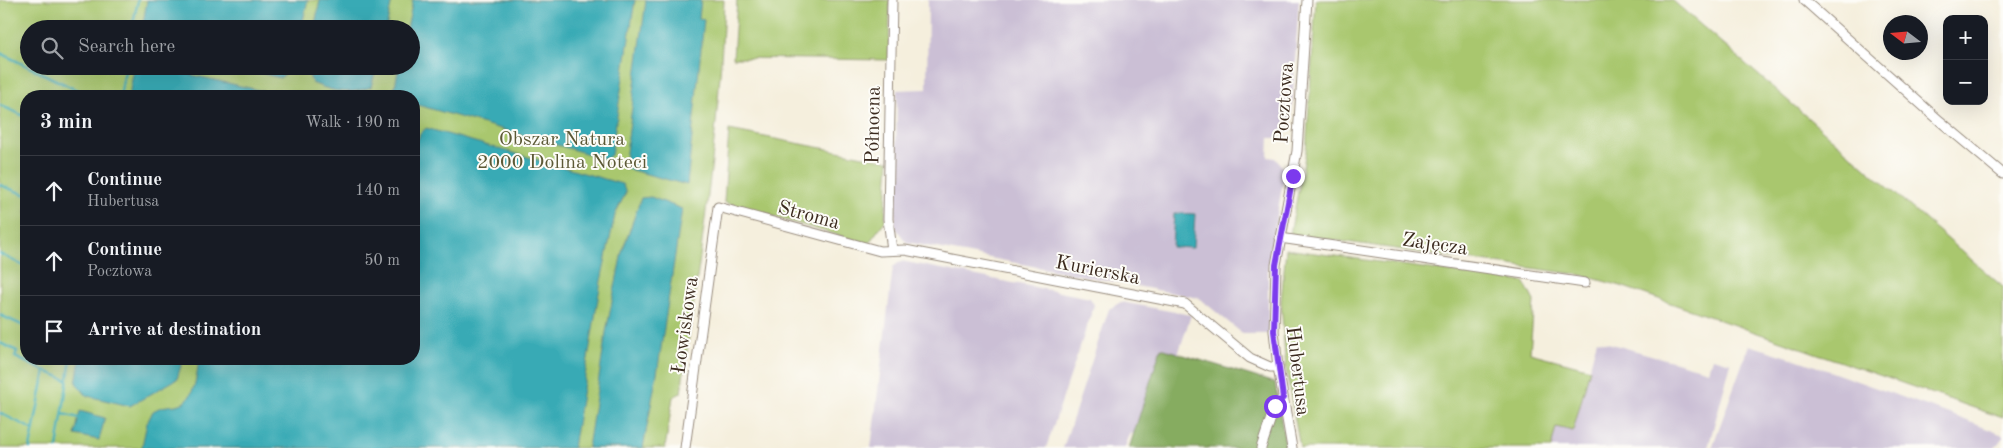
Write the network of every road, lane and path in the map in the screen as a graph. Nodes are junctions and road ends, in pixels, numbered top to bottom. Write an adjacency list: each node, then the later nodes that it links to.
1 (892, 0): 7 (street, Północna)
2 (1308, 0): 6 (street, Pocztowa)
3 (1804, 0): 4 (street)
4 (2003, 174)
5 (718, 208): 7 (street, Stroma); 11 (street, Łowiskowa)
6 (1280, 238): 8 (street, Zajęcza); 9 (street, Hubertusa)
7 (892, 250): 9 (street, Kurierska)
8 (1585, 283)
9 (1278, 367): 10 (street, Hubertusa)
10 (1283, 398): 12 (street); 13 (street, Hubertusa)
11 (685, 448)
12 (1261, 448)
13 (1292, 448)

